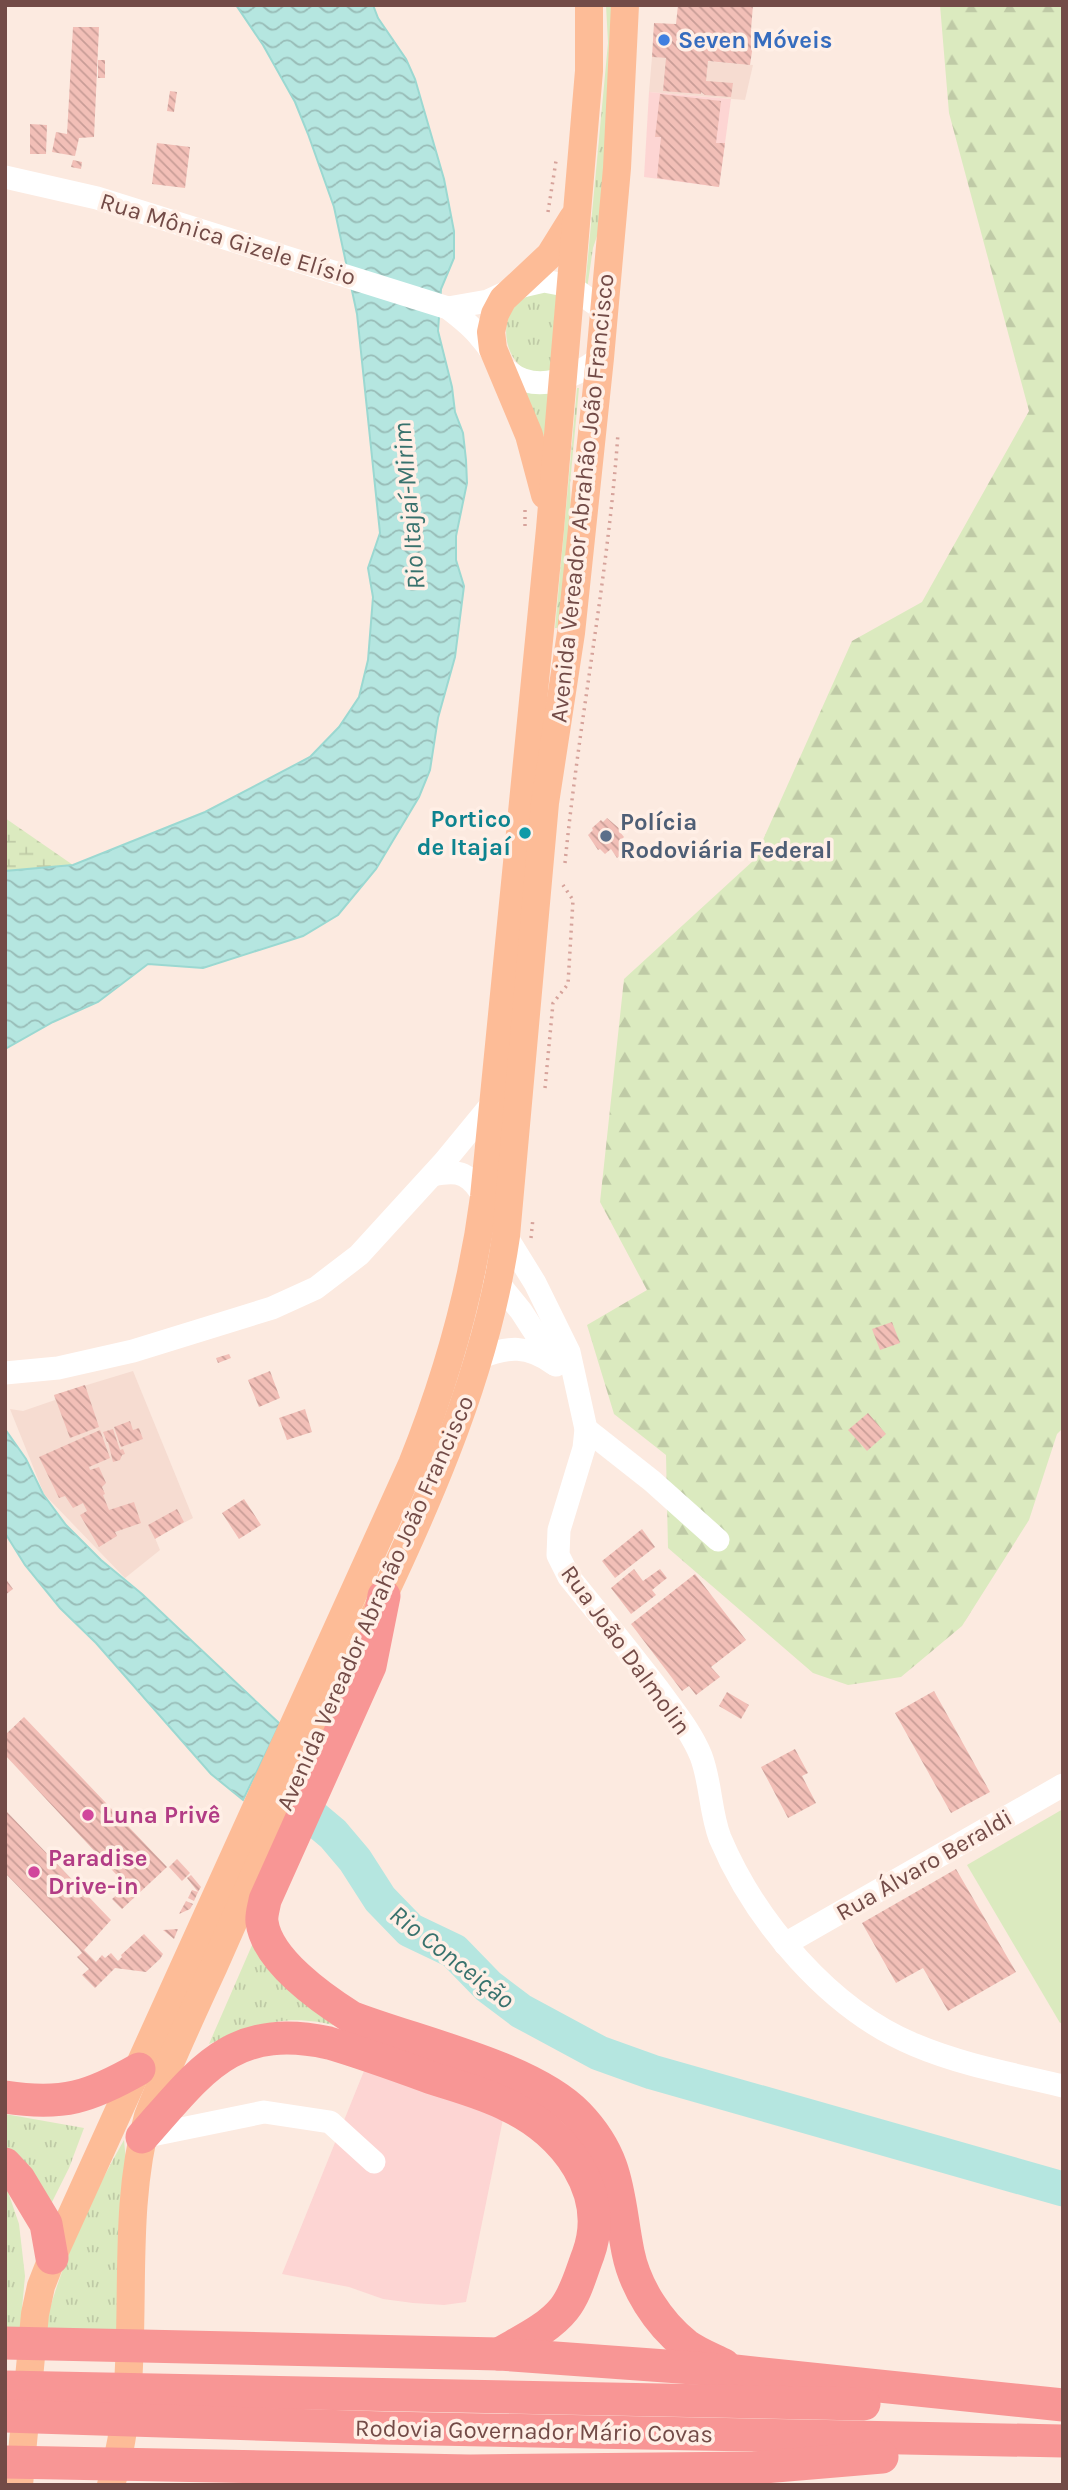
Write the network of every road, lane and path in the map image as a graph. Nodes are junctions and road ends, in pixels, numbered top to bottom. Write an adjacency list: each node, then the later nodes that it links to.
1 (589, 5): 5 (main road, Avenida Vereador Abrahão João Francisco)
2 (625, 5): 10 (main road, Avenida Vereador Abrahão João Francisco)
3 (557, 155): 6 (path)
4 (5, 177): 9 (street, Rua Mônica Gizele Elísio)
5 (577, 208): 7 (main road, Avenida Vereador Abrahão João Francisco); 8 (main road)
6 (547, 217)
7 (570, 286): 8 (street, Rua Mônica Gizele Elísio); 10 (street, Rua Mônica Gizele Elísio); 13 (main road, Avenida Vereador Abrahão João Francisco)
8 (510, 291): 9 (street, Rua Mônica Gizele Elísio); 11 (main road)
9 (442, 306): 11 (street, Rua Mônica Gizele Elísio)
10 (604, 310): 12 (main road, Avenida Vereador Abrahão João Francisco)
11 (496, 358): 13 (street, Rua Mônica Gizele Elísio); 15 (main road)
12 (600, 358): 13 (street, Rua Mônica Gizele Elísio); 19 (main road, Avenida Vereador Abrahão João Francisco)
13 (563, 379): 15 (main road, Avenida Vereador Abrahão João Francisco)
14 (526, 502): 15 (path)
15 (538, 529): 16 (main road, Avenida Vereador Abrahão João Francisco)
16 (495, 1100): 17 (street); 18 (main road, Avenida Vereador Abrahão João Francisco)
17 (433, 1175): 18 (street); 24 (street)
18 (484, 1197): 20 (main road, Avenida Vereador Abrahão João Francisco)
19 (506, 1236): 21 (main road, Avenida Vereador Abrahão João Francisco); 25 (street, Rua João Dalmolin)
20 (477, 1251): 21 (street, Rua João Dalmolin); 29 (main road, Avenida Vereador Abrahão João Francisco)
21 (499, 1286): 22 (main road, Avenida Vereador Abrahão João Francisco); 23 (street, Rua João Dalmolin)
22 (480, 1358): 23 (street, Rua João Dalmolin); 28 (main road, Avenida Vereador Abrahão João Francisco)
23 (556, 1365): 25 (street, Rua João Dalmolin)
24 (5, 1373)
25 (578, 1397): 26 (street, Rua João Dalmolin)
26 (586, 1429): 27 (street); 32 (street, Rua João Dalmolin)
27 (718, 1540)
28 (384, 1596): 29 (highway)
29 (327, 1710): 31 (highway); 31 (main road, Avenida Vereador Abrahão João Francisco)
30 (1063, 1786): 32 (street, Rua Álvaro Beraldi)
31 (264, 1851): 33 (main road, Avenida Vereador Abrahão João Francisco); 36 (main road, Avenida Vereador Abrahão João Francisco); 42 (highway)
32 (785, 1944): 34 (street, Rua João Dalmolin)
33 (139, 2069): 35 (highway); 39 (main road, Avenida Vereador Abrahão João Francisco)
34 (1063, 2086)
35 (5, 2097)
36 (142, 2137): 37 (street); 41 (highway); 51 (main road, Avenida Vereador Abrahão João Francisco)
37 (374, 2162)
38 (5, 2164): 39 (highway)
39 (52, 2258): 49 (main road, Avenida Vereador Abrahão João Francisco)
40 (5, 2343): 41 (highway)
41 (499, 2354): 42 (highway)
42 (735, 2371): 44 (highway)
43 (5, 2387): 44 (highway, Rodovia Governador Mário Covas)
44 (1063, 2406)
45 (5, 2416): 46 (highway, Rodovia Governador Mário Covas)
46 (1009, 2441): 47 (highway, Rodovia Governador Mário Covas); 50 (highway)
47 (1063, 2441)
48 (470, 2471): 49 (highway); 50 (highway); 52 (highway)
49 (14, 2476)
50 (734, 2480)
51 (111, 2484)
52 (501, 2485)

